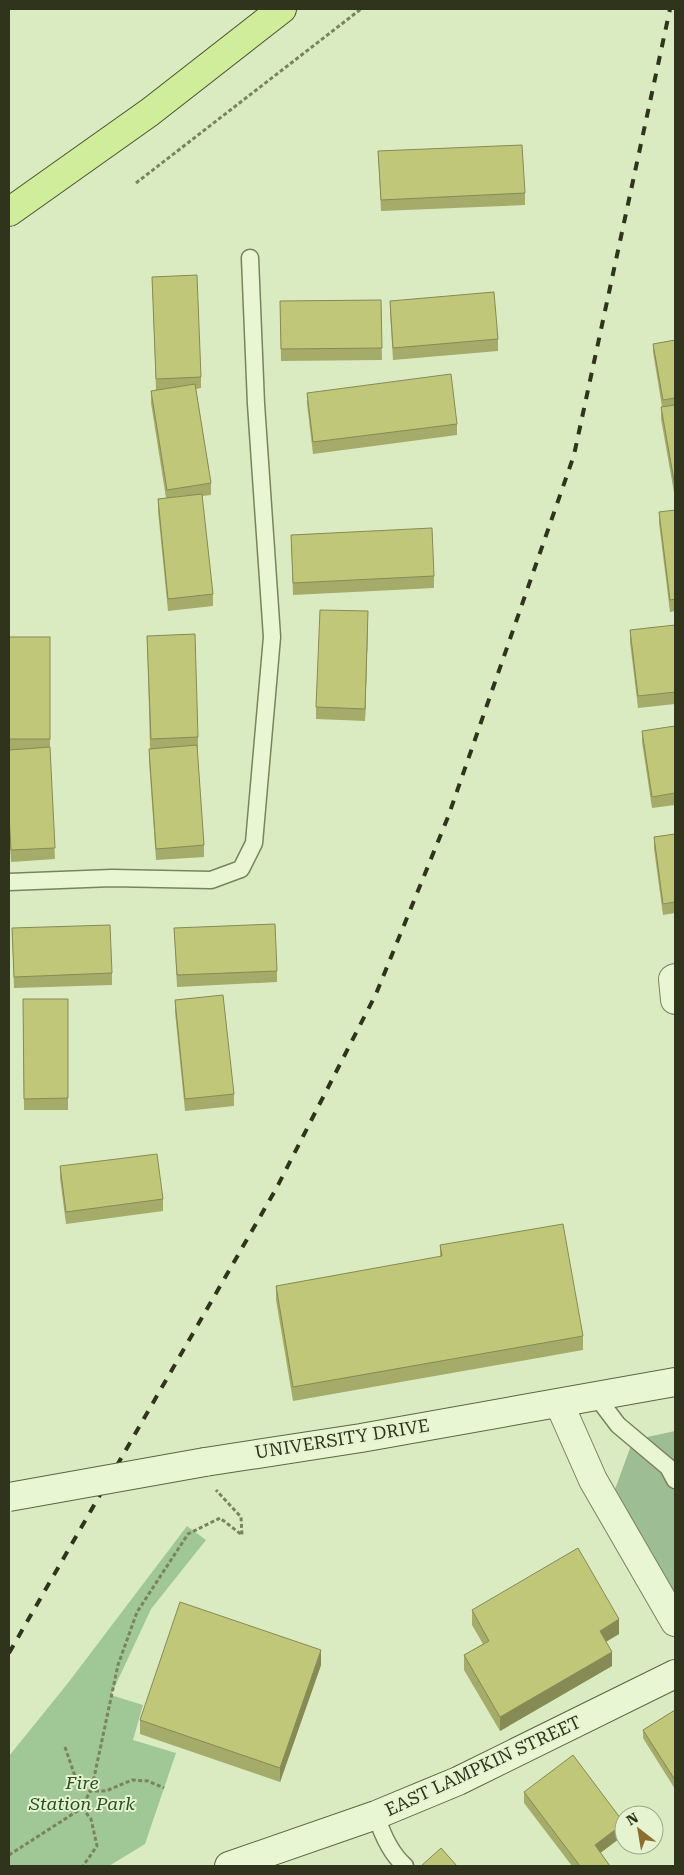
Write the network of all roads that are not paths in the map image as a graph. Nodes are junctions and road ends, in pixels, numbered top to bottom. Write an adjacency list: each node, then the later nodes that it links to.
1 (282, 9): 2 (main road)
2 (9, 212)
3 (250, 258): 4 (lane)
4 (9, 882)
5 (675, 978): 6 (street)
6 (675, 1000)
7 (675, 1382): 8 (street, UNIVERSITY DRIVE)
8 (596, 1396): 9 (street, UNIVERSITY DRIVE); 10 (lane)
9 (559, 1403): 11 (street, UNIVERSITY DRIVE, bridge); 12 (street)
10 (675, 1480)
11 (9, 1497)
12 (675, 1622)
13 (675, 1674): 14 (street, EAST LAMPKIN STREET)
14 (376, 1815): 15 (street, EAST LAMPKIN STREET); 16 (lane)
15 (228, 1866)
16 (405, 1866)

